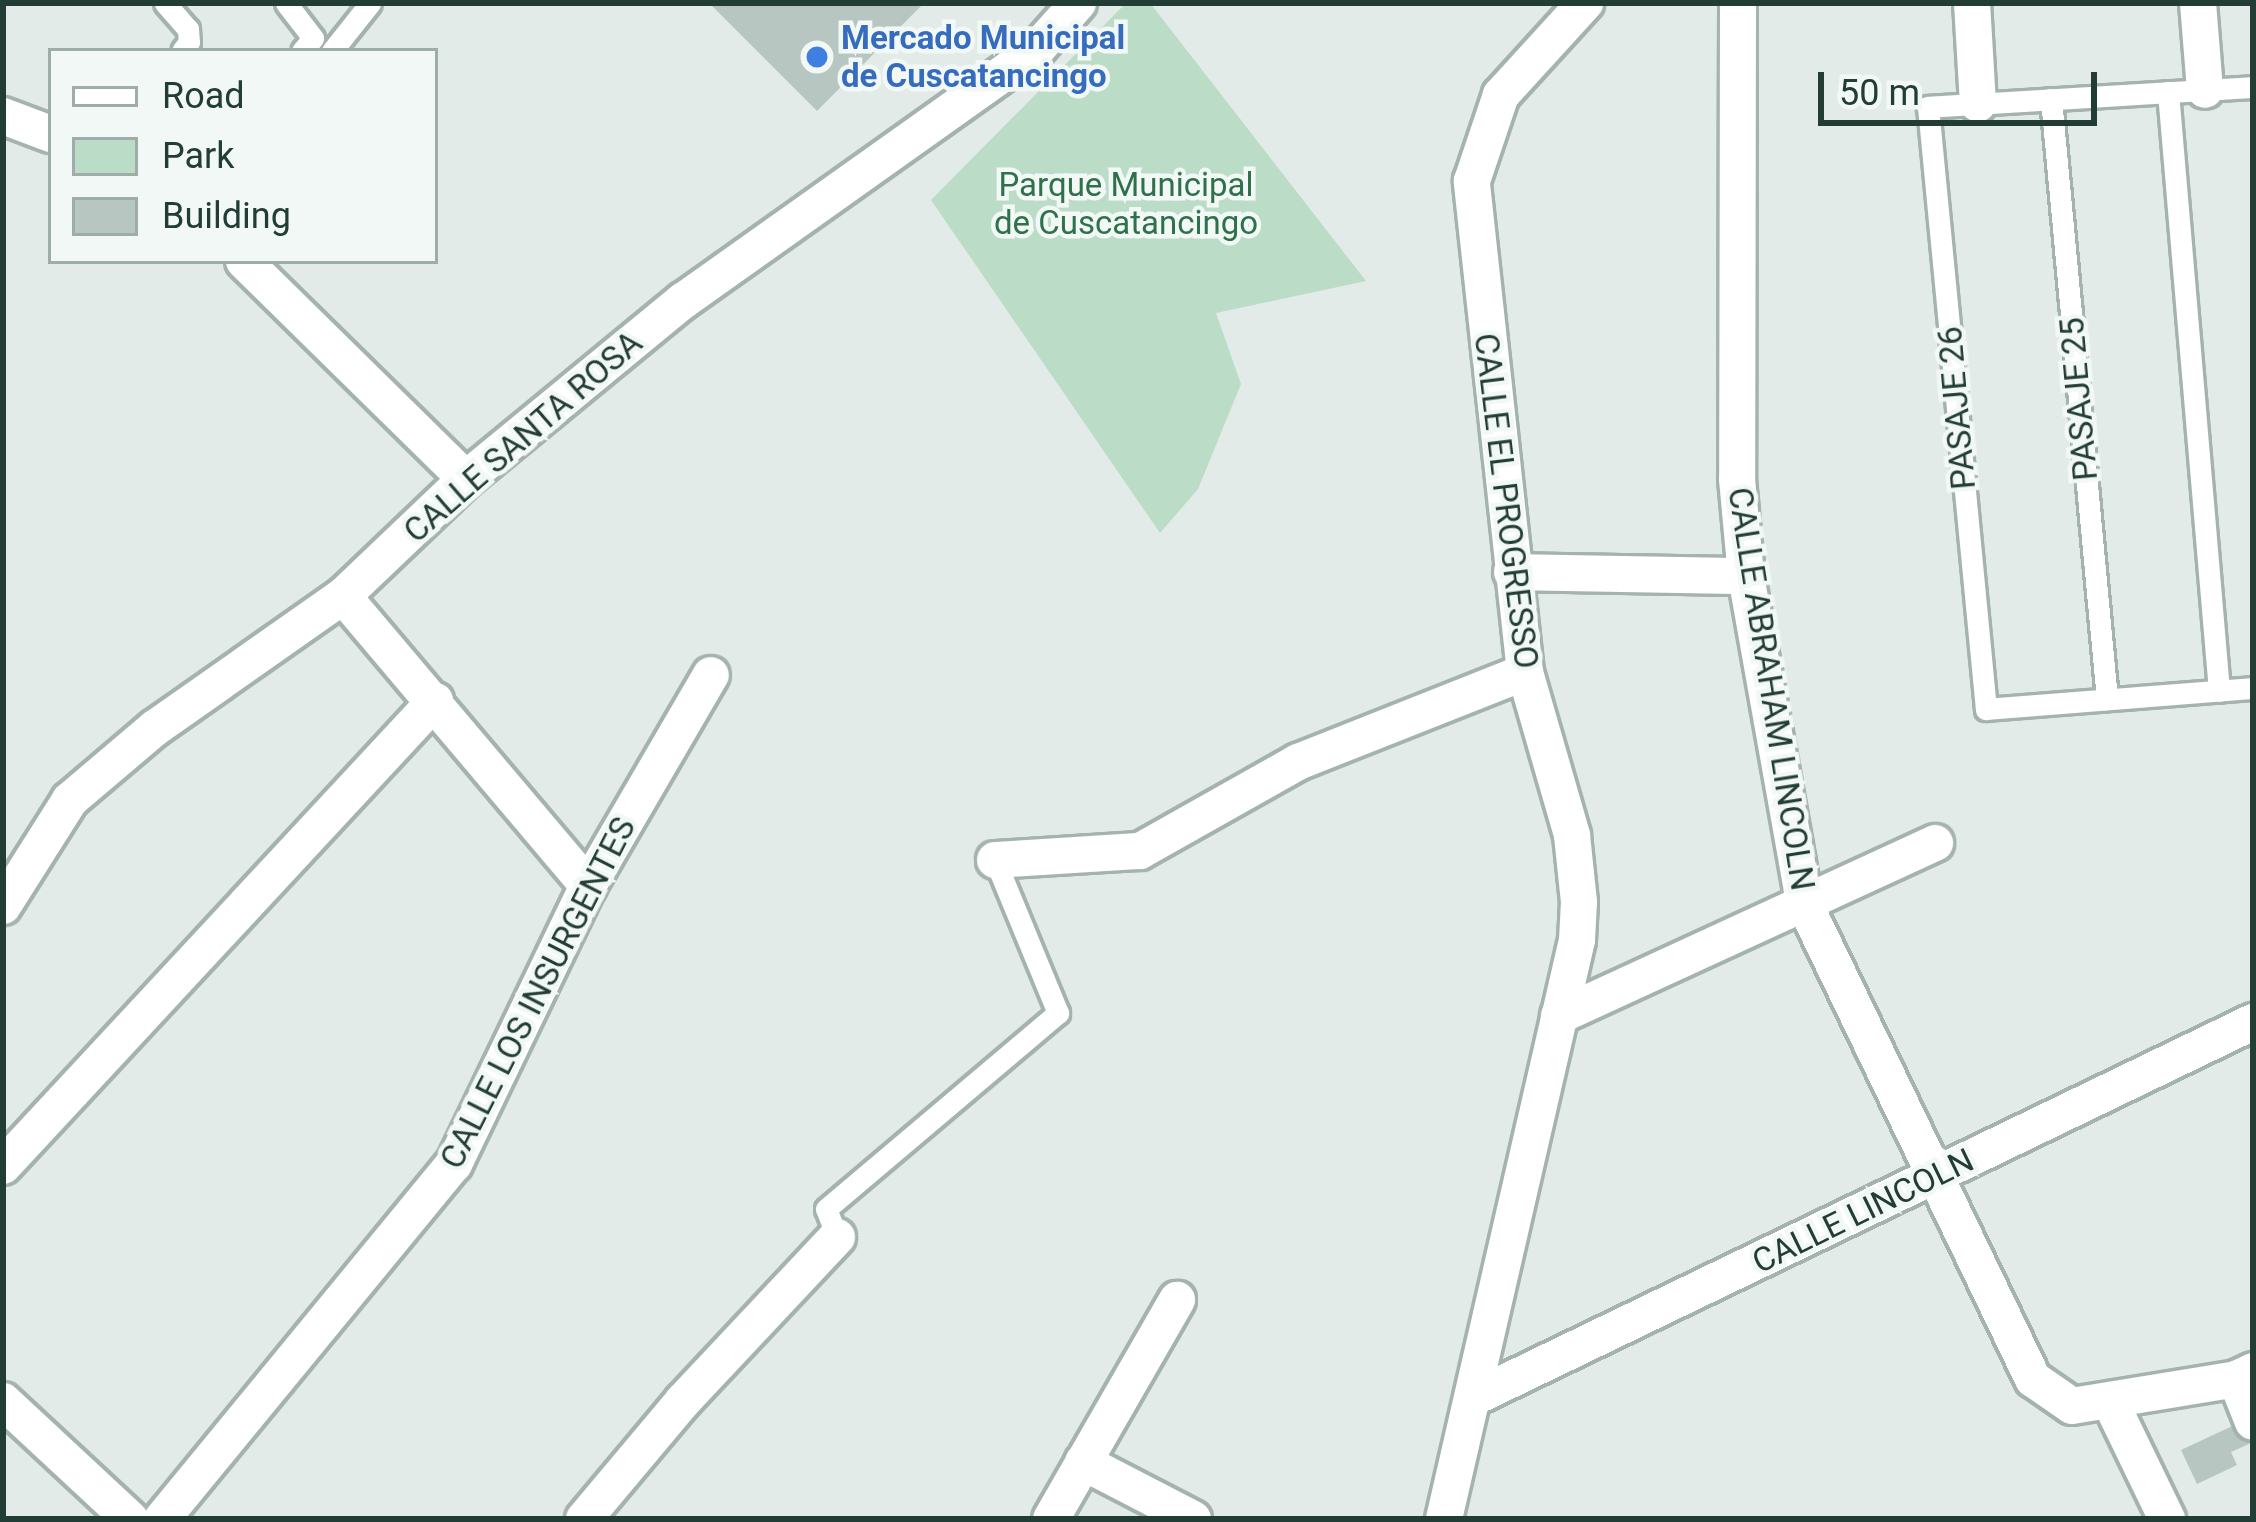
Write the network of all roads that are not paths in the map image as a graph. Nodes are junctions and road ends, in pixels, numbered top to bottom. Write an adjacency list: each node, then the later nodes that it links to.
1 (164, 3): 9 (lane)
2 (286, 3): 10 (lane)
3 (370, 3): 11 (lane)
4 (1078, 3): 20 (street, CALLE SANTA ROSA)
5 (1585, 3): 21 (street, CALLE EL PROGRESSO)
6 (1738, 3): 22 (street, CALLE ABRAHAM LINCOLN)
7 (1972, 3): 16 (street)
8 (2198, 3): 13 (street)
9 (184, 48)
10 (305, 48)
11 (334, 48)
12 (2253, 87): 13 (lane)
13 (2205, 90): 14 (lane)
14 (2168, 92): 15 (lane); 27 (lane)
15 (2051, 99): 16 (lane); 29 (lane, PASAJE 25)
16 (1978, 104): 29 (lane, PASAJE 26)
17 (3, 116): 18 (street)
18 (48, 133)
19 (247, 264): 20 (street)
20 (466, 479): 23 (street, CALLE SANTA ROSA)
21 (1512, 572): 22 (street); 24 (street, CALLE EL PROGRESSO)
22 (1746, 576): 33 (street, CALLE ABRAHAM LINCOLN)
23 (343, 596): 28 (street); 34 (street, CALLE SANTA ROSA)
24 (1526, 672): 31 (street); 35 (street, CALLE EL PROGRESSO)
25 (711, 675): 32 (street, CALLE LOS INSURGENTES)
26 (2253, 688): 27 (lane)
27 (2218, 691): 29 (lane)
28 (435, 700): 32 (street); 37 (street)
29 (2107, 700)
30 (1935, 843): 33 (street)
31 (995, 860): 39 (lane)
32 (588, 886): 48 (street, CALLE LOS INSURGENTES)
33 (1804, 903): 35 (street); 38 (street, CALLE ABRAHAM LINCOLN)
34 (3, 905)
35 (1559, 1016): 42 (street, CALLE EL PROGRESSO)
36 (2253, 1022): 38 (street, CALLE LINCOLN)
37 (3, 1166)
38 (1933, 1178): 42 (street, CALLE LINCOLN); 44 (street, CALLE ABRAHAM LINCOLN)
39 (837, 1237): 49 (street)
40 (1177, 1300): 46 (street)
41 (2244, 1375): 44 (street, CALLE ABRAHAM LINCOLN); 45 (street)
42 (1473, 1398): 52 (street, CALLE EL PROGRESSO)
43 (3, 1401): 47 (street)
44 (2110, 1401): 53 (street)
45 (2253, 1422)
46 (1083, 1462): 50 (street); 51 (street)
47 (130, 1519)
48 (162, 1519)
49 (584, 1519)
50 (1051, 1519)
51 (1193, 1519)
52 (1444, 1519)
53 (2167, 1519)

